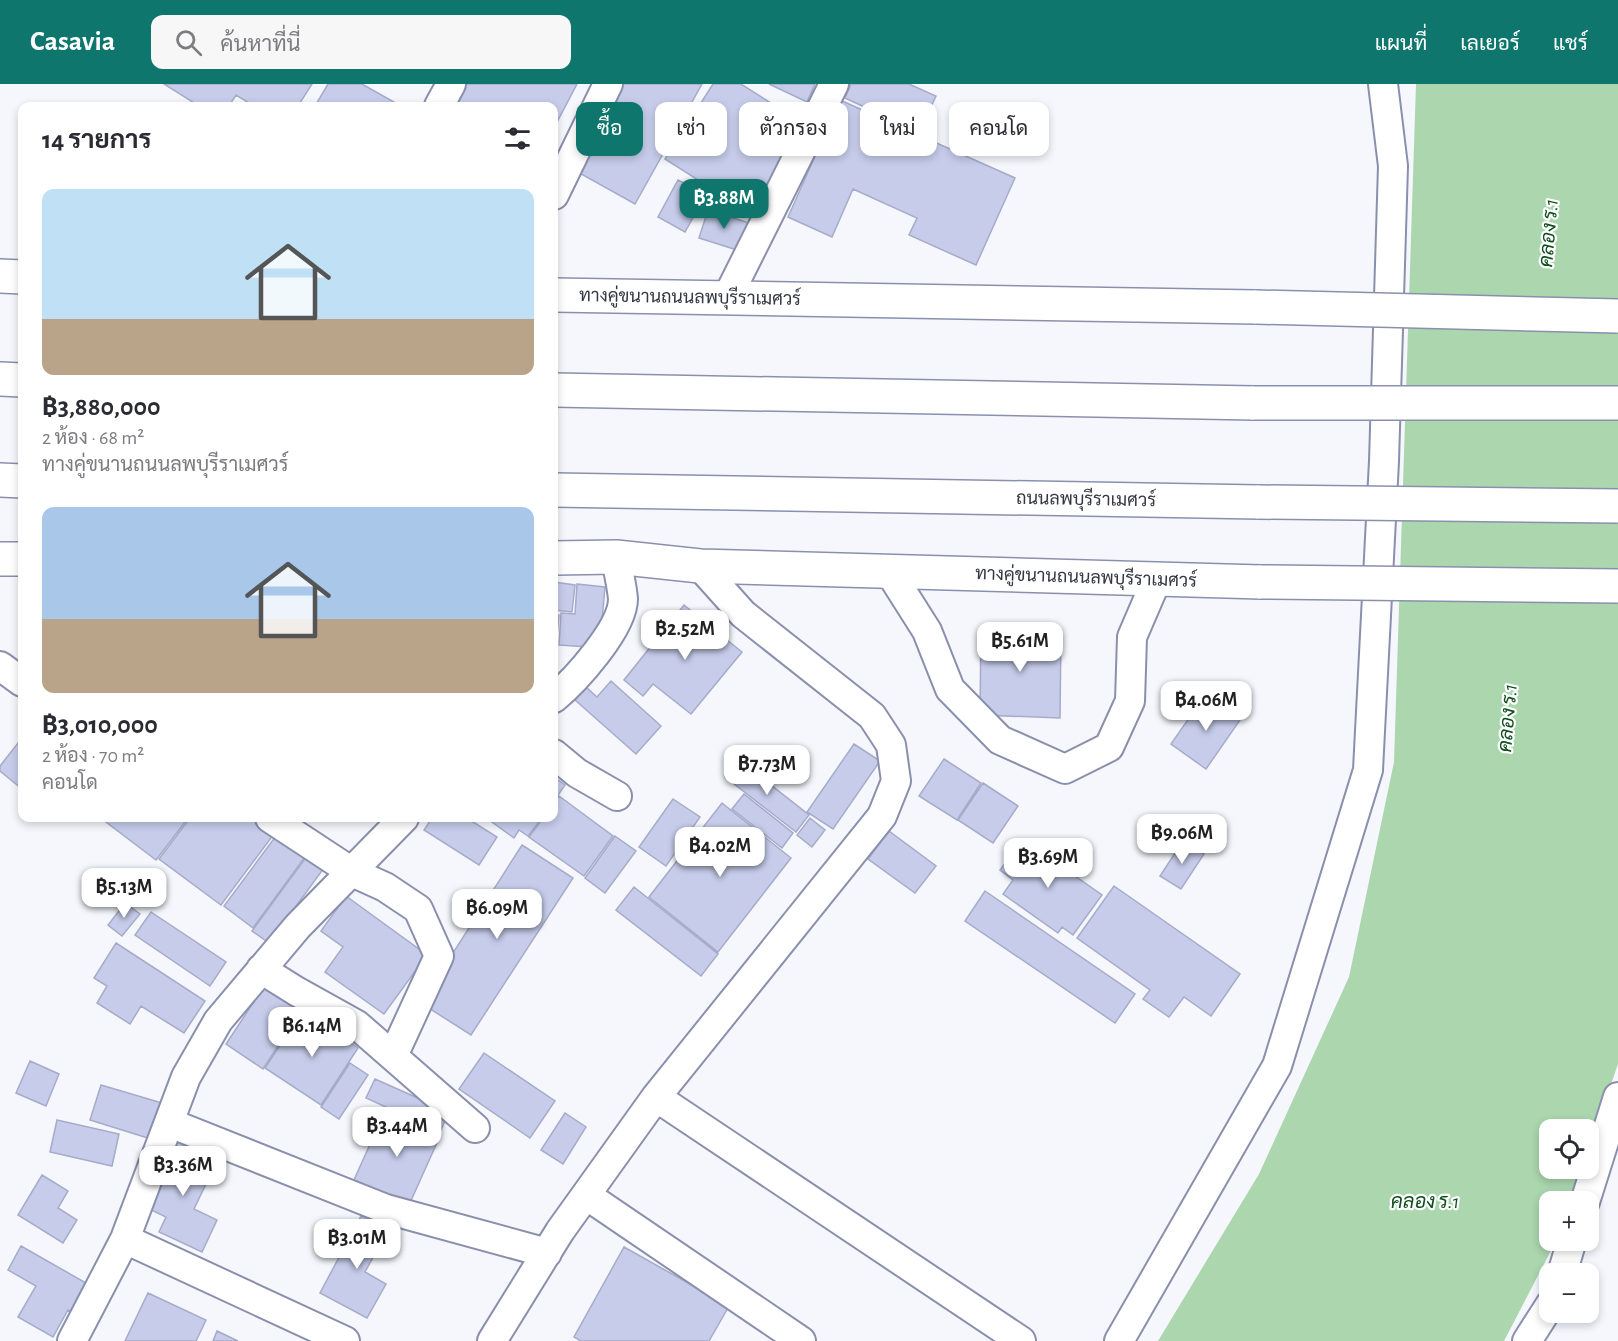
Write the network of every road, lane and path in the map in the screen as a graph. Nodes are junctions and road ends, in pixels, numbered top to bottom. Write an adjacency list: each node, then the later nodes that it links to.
1 (451, 84): 5 (street)
2 (608, 84): 6 (street)
3 (834, 84): 10 (street)
4 (1383, 84): 52 (street)
5 (441, 102)
6 (558, 187)
7 (0, 276): 8 (main road)
8 (18, 277)
9 (558, 295): 10 (main road, ทางคู่ขนานถนนลพบุรีราเมศวร์)
10 (728, 296): 11 (main road, ทางคู่ขนานถนนลพบุรีราเมศวร์, bridge)
11 (1618, 316)
12 (0, 379): 13 (main road)
13 (18, 380)
14 (558, 390): 15 (main road, bridge)
15 (1618, 403)
16 (0, 480): 17 (main road)
17 (18, 481)
18 (558, 490): 19 (main road, ถนนลพบุรีราเมศวร์, bridge)
19 (1618, 506)
20 (616, 557): 21 (main road, ทางคู่ขนานถนนลพบุรีราเมศวร์); 24 (main road, ทางคู่ขนานถนนลพบุรีราเมศวร์); 30 (street)
21 (558, 558)
22 (0, 559): 23 (main road)
23 (18, 559)
24 (700, 566): 25 (main road, ทางคู่ขนานถนนลพบุรีราเมศวร์); 38 (street)
25 (890, 571): 26 (main road, ทางคู่ขนานถนนลพบุรีราเมศวร์); 26 (street)
26 (1156, 579): 27 (main road, ทางคู่ขนานถนนลพบุรีราเมศวร์, bridge)
27 (1618, 586)
28 (0, 666): 29 (street)
29 (18, 678)
30 (558, 695)
31 (558, 757): 32 (street)
32 (617, 796)
33 (276, 822): 35 (street)
34 (400, 822): 35 (street)
35 (352, 872): 36 (street); 37 (street)
36 (261, 969): 37 (street); 40 (street)
37 (393, 1056): 41 (street)
38 (656, 1097): 43 (street); 51 (street)
39 (1618, 1097): 42 (street)
40 (171, 1123): 44 (street); 45 (street)
41 (474, 1128)
42 (1588, 1191)
43 (586, 1195): 45 (street); 50 (street)
44 (125, 1239): 47 (street); 48 (street)
45 (547, 1252): 49 (street)
46 (1539, 1322): 53 (street)
47 (333, 1338)
48 (72, 1341)
49 (492, 1341)
50 (801, 1341)
51 (1021, 1341)
52 (1119, 1341)
53 (1527, 1341)

